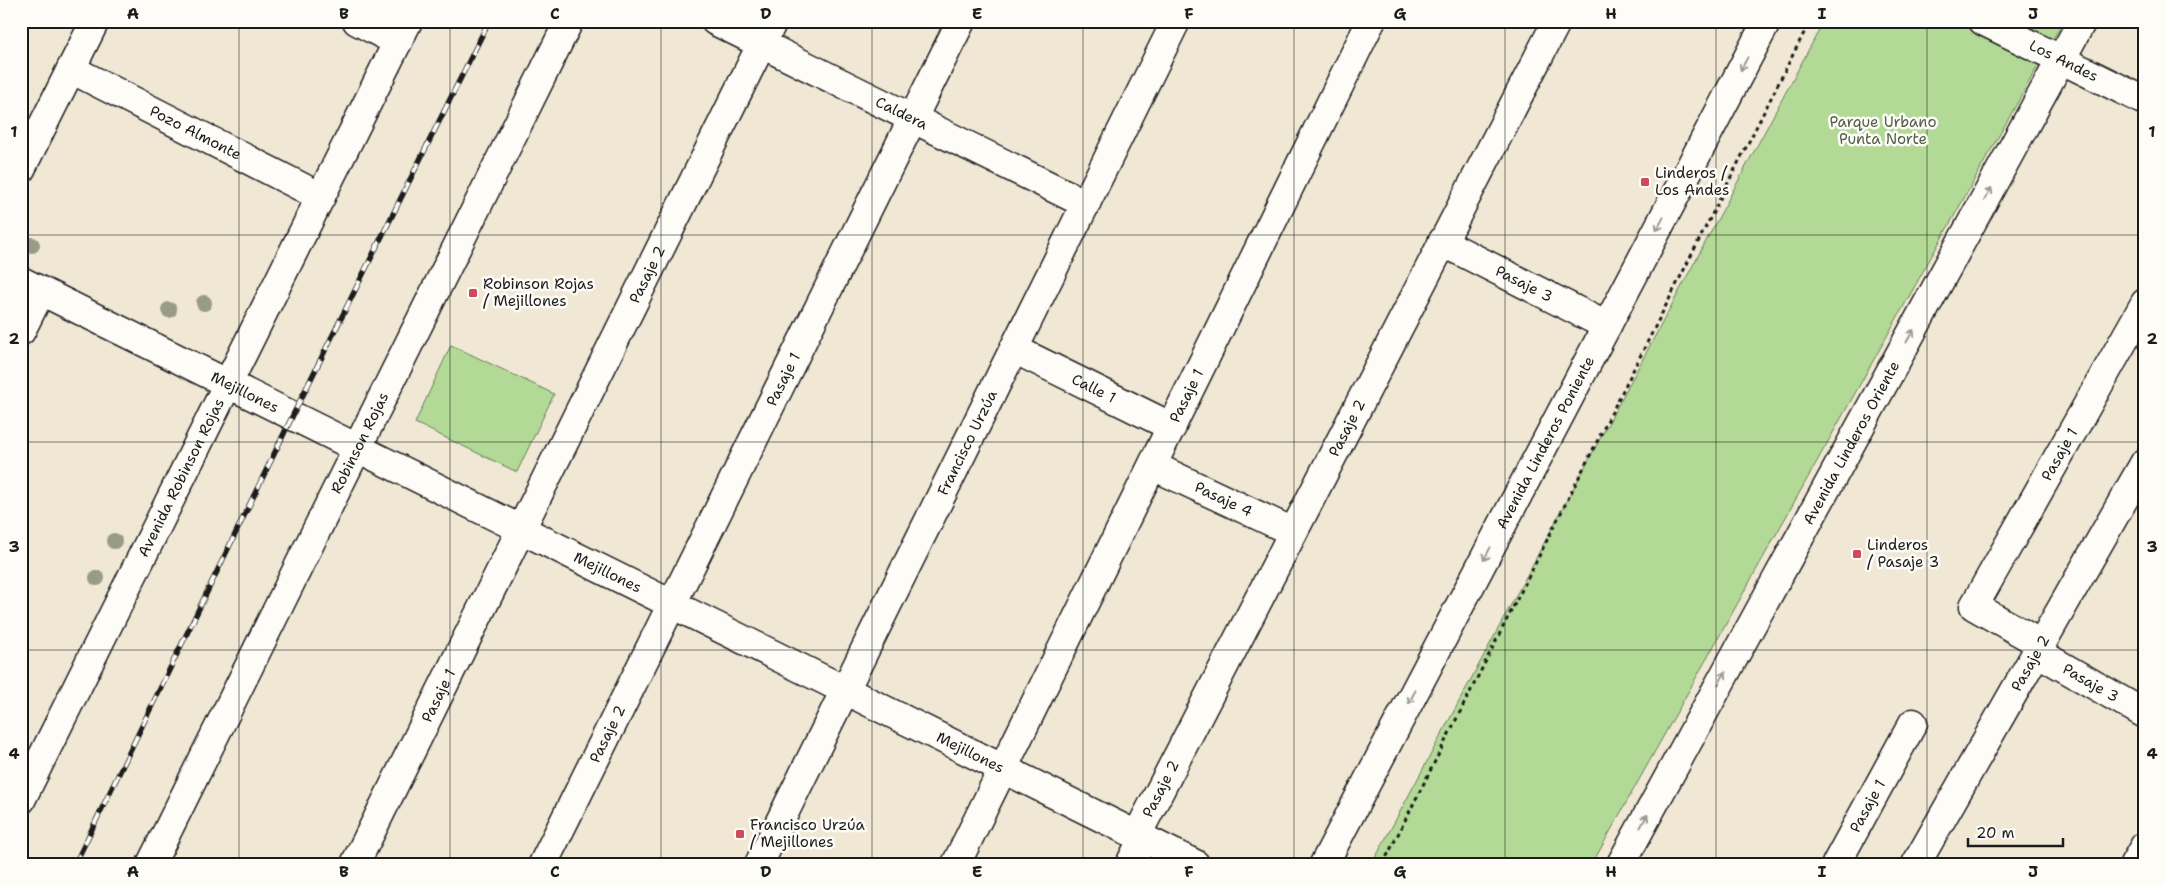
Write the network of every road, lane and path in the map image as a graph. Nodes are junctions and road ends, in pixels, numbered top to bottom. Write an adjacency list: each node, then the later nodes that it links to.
1 (95, 21): 16 (street)
2 (357, 21): 13 (street)
3 (569, 21): 30 (street, Robinson Rojas)
4 (715, 21): 14 (street, Caldera)
5 (961, 21): 18 (street, Pasaje 1)
6 (1176, 21): 21 (street, Francisco Urzúa)
7 (1372, 21): 29 (street, Pasaje 1)
8 (1557, 21): 22 (street, Pasaje 2)
9 (1767, 21): 25 (street, Avenida Linderos Poniente, one-way to 25)
10 (1810, 21): 53 (path)
11 (1982, 21): 15 (street, Los Andes)
12 (2082, 21): 15 (street, Avenida Linderos Oriente)
13 (403, 31): 20 (street, Avenida Robinson Rojas)
14 (768, 33): 18 (street, Caldera); 33 (street, Pasaje 2)
15 (2061, 60): 17 (street, Los Andes); 54 (street, Avenida Linderos Oriente, one-way to 15)
16 (71, 70): 19 (street); 20 (street, Pozo Almonte)
17 (2145, 101)
18 (913, 119): 21 (street, Caldera); 35 (street, Pasaje 1)
19 (21, 169)
20 (321, 197): 28 (street, Avenida Robinson Rojas)
21 (1086, 204): 27 (street, Francisco Urzúa)
22 (1442, 242): 25 (street, Pasaje 3); 34 (street, Pasaje 2)
23 (31, 286): 26 (street); 28 (street, Mejillones)
24 (2145, 303): 36 (street, Pasaje 1)
25 (1607, 326): 52 (street, Avenida Linderos Poniente, one-way to 52)
26 (21, 331)
27 (1014, 349): 29 (street, Calle 1); 38 (street, Francisco Urzúa)
28 (228, 383): 30 (street, Mejillones); 42 (street, Avenida Robinson Rojas)
29 (1172, 426): 32 (street, Pasaje 1)
30 (359, 448): 33 (street, Mejillones); 45 (street, Robinson Rojas)
31 (2145, 462): 37 (street, Pasaje 2)
32 (1153, 466): 34 (street, Pasaje 4); 41 (street, Pasaje 1)
33 (521, 528): 35 (street, Mejillones); 46 (street, Pasaje 1)
34 (1293, 532): 43 (street, Pasaje 2)
35 (672, 604): 38 (street, Mejillones); 47 (street, Pasaje 2)
36 (1974, 606): 37 (street, Pasaje 3)
37 (2039, 648): 39 (street, Pasaje 3); 56 (street, Pasaje 2)
38 (845, 690): 41 (street, Mejillones); 48 (street, Francisco Urzúa)
39 (2145, 714)
40 (1913, 722): 55 (street, Pasaje 1)
41 (1004, 769): 43 (street, Mejillones); 49 (street)
42 (21, 800)
43 (1140, 836): 50 (street); 51 (street, Mejillones)
44 (2145, 845): 57 (street)
45 (151, 864)
46 (354, 864)
47 (543, 864)
48 (759, 864)
49 (956, 864)
50 (1130, 864)
51 (1195, 864)
52 (1324, 864)
53 (1383, 864)
54 (1621, 864)
55 (1836, 864)
56 (1916, 864)
57 (2134, 864)

